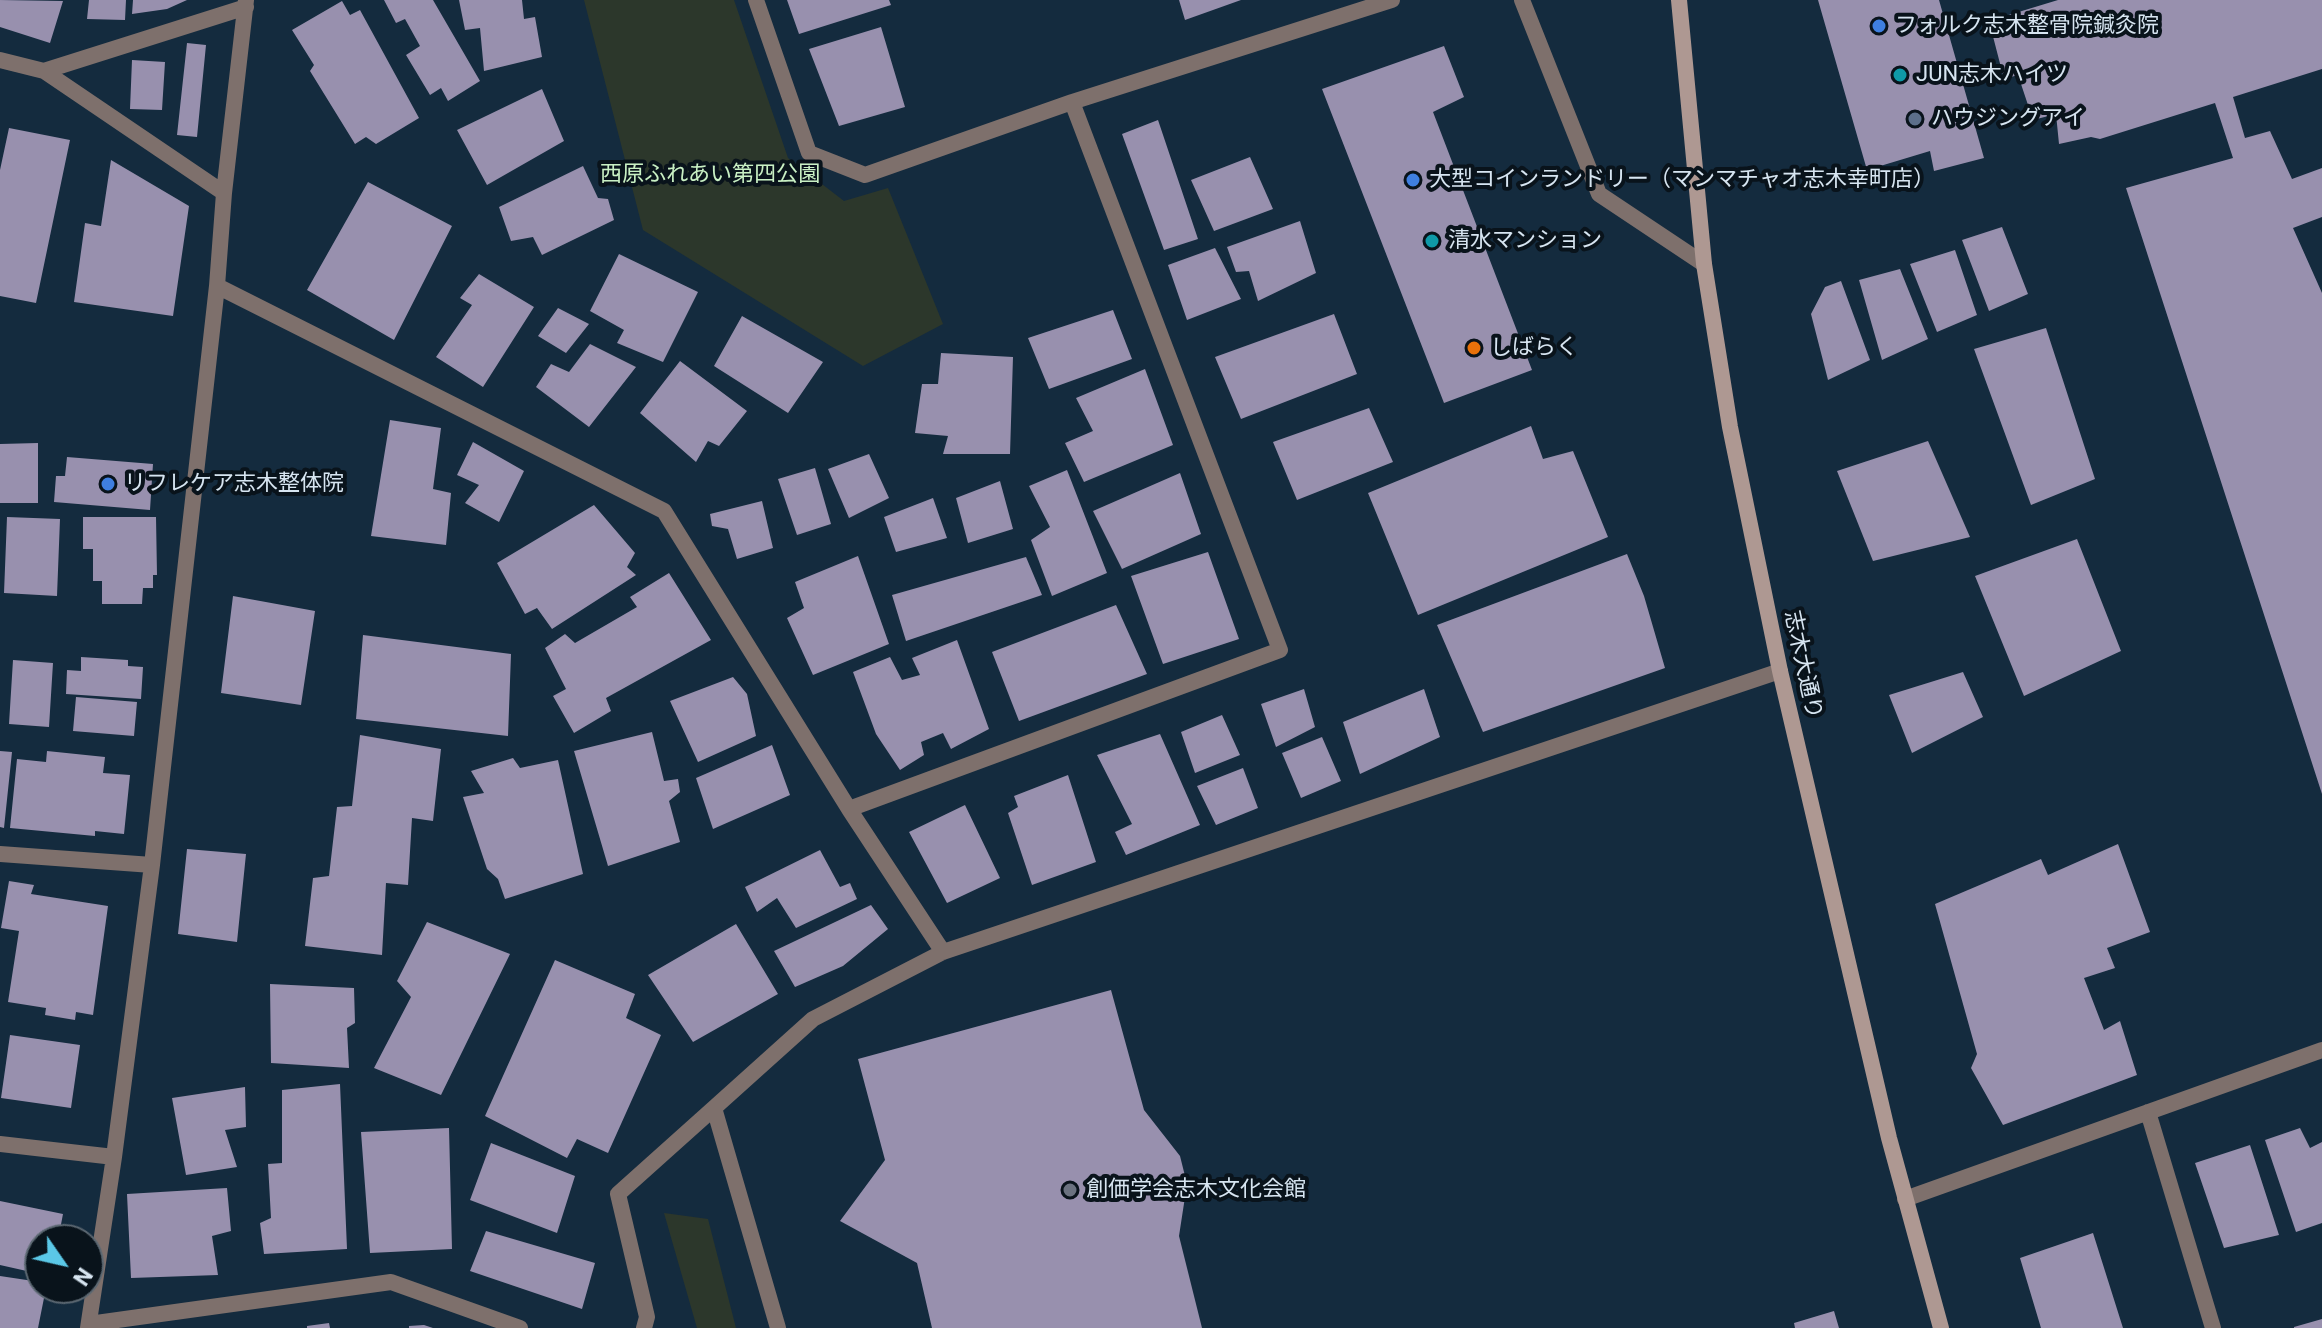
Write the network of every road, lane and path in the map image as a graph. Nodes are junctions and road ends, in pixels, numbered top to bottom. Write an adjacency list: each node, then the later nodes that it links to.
1 (756, 0): 8 (street)
2 (1392, 0): 8 (street)
3 (1522, 0): 10 (street)
4 (1679, 0): 10 (main road, 志木大通り)
5 (246, 3): 7 (street); 9 (street)
6 (0, 60): 7 (street)
7 (44, 71): 9 (street)
8 (1072, 102): 13 (street)
9 (224, 193): 11 (street)
10 (1704, 264): 12 (main road, 志木大通り)
11 (217, 286): 13 (street); 15 (street)
12 (1780, 671): 16 (street); 22 (main road, 志木大通り)
13 (849, 809): 16 (street)
14 (0, 854): 15 (street)
15 (152, 865): 21 (street)
16 (943, 952): 18 (street)
17 (2322, 1050): 19 (street)
18 (714, 1108): 25 (street); 26 (street)
19 (2148, 1112): 22 (street); 28 (street)
20 (0, 1144): 21 (street)
21 (114, 1157): 23 (street)
22 (1905, 1199): 27 (main road, 志木大通り)
23 (88, 1326): 24 (street)
24 (520, 1328)
25 (644, 1328)
26 (778, 1328)
27 (1941, 1328)
28 (2213, 1328)

